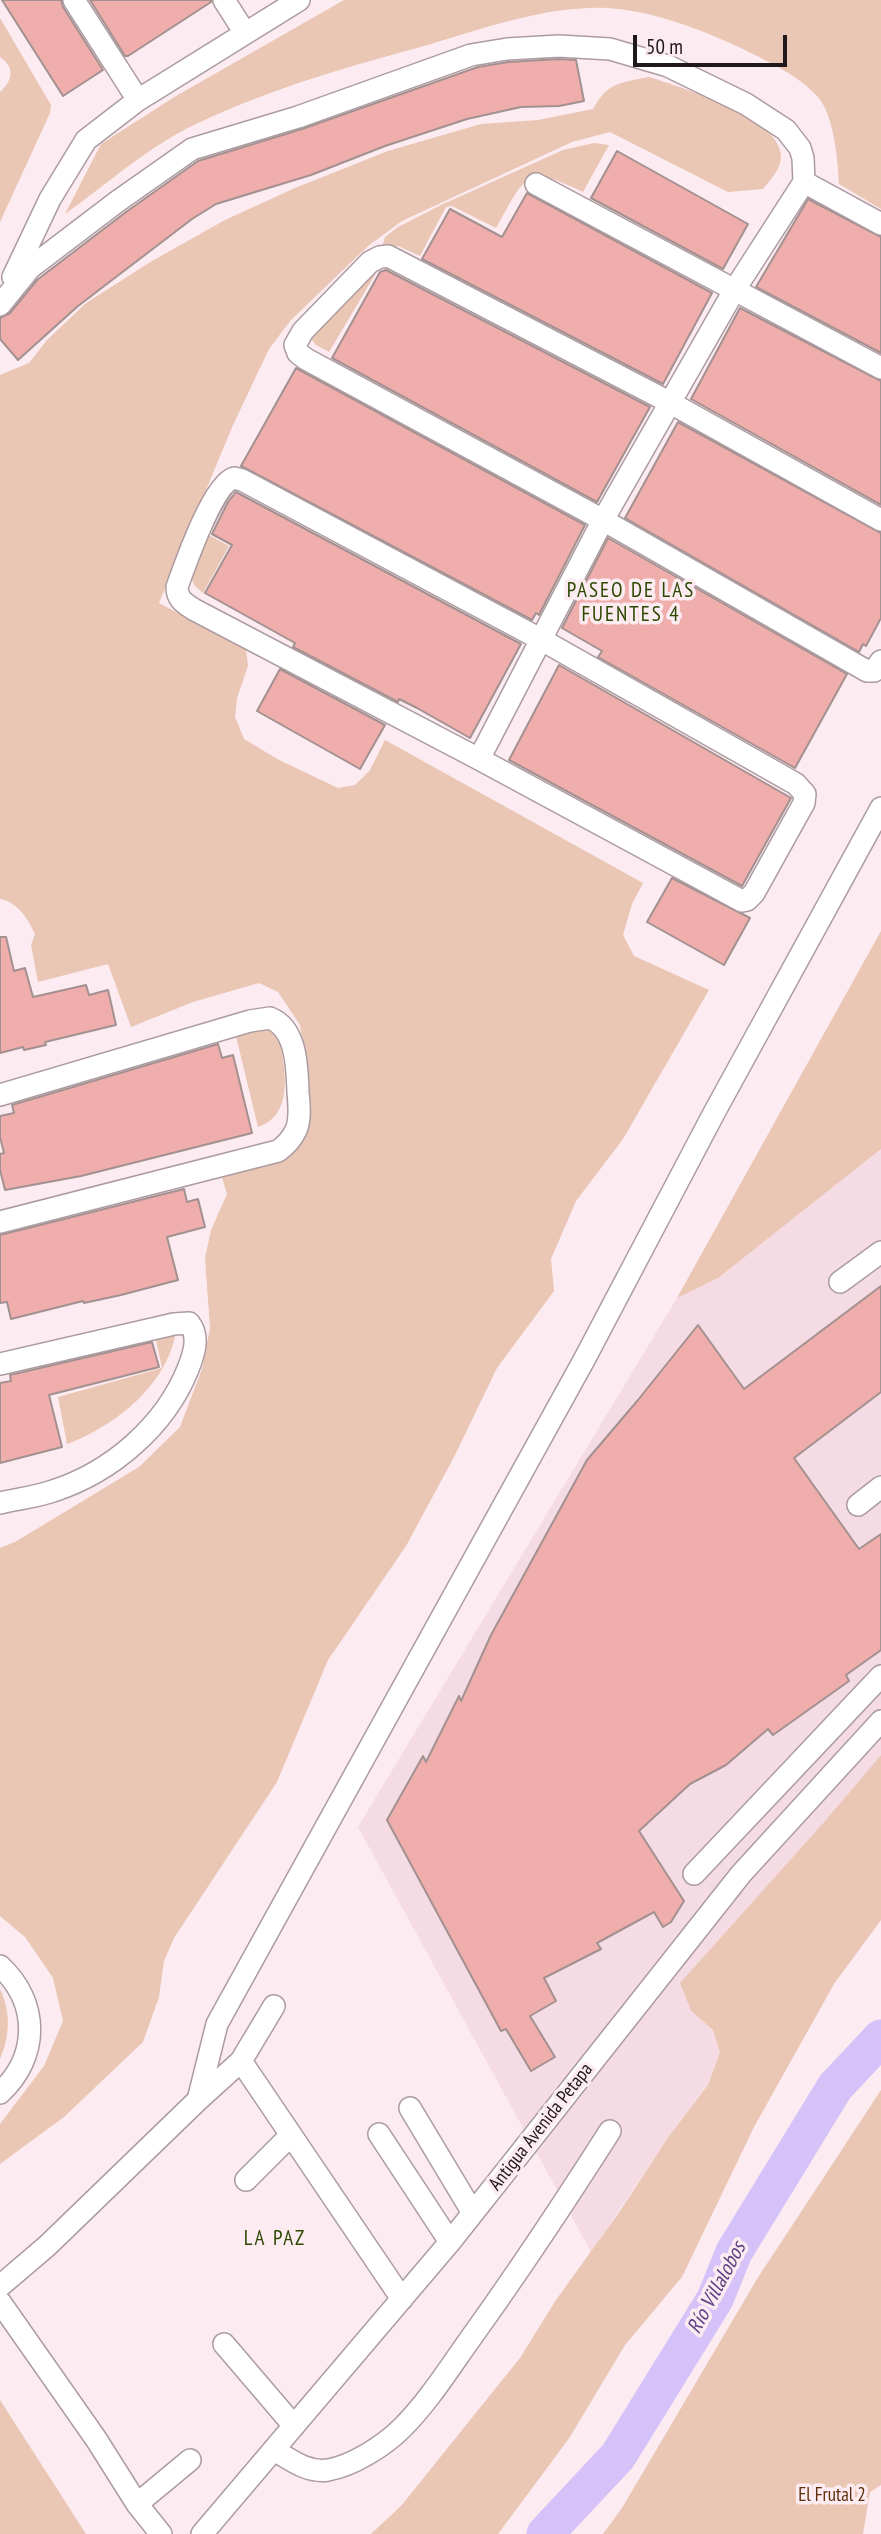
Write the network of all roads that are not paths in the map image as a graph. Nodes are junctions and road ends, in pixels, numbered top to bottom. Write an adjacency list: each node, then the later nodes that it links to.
1 (74, 0): 5 (street)
2 (224, 0): 4 (street)
3 (299, 0): 4 (street)
4 (245, 33): 5 (street)
5 (138, 100): 10 (street)
6 (804, 183): 8 (street); 9 (street); 10 (street)
7 (536, 184): 9 (street)
8 (881, 224)
9 (735, 289): 11 (street); 12 (street)
10 (0, 303)
11 (881, 368)
12 (669, 402): 13 (street); 13 (street); 14 (street)
13 (603, 520): 15 (street); 16 (street)
14 (881, 520)
15 (542, 640): 17 (street); 17 (street); 17 (street)
16 (881, 661)
17 (479, 759)
18 (881, 807): 34 (street)
19 (0, 1095): 20 (street)
20 (0, 1223)
21 (881, 1252): 22 (street)
22 (840, 1282)
23 (0, 1364): 25 (street)
24 (881, 1487): 26 (street)
25 (0, 1503)
26 (859, 1505)
27 (881, 1676): 29 (street)
28 (881, 1721): 40 (street, Antigua Avenida Petapa)
29 (694, 1874)
30 (0, 1966): 33 (street)
31 (274, 2006): 32 (street)
32 (241, 2061): 34 (street); 38 (street)
33 (0, 2093)
34 (198, 2100): 42 (street)
35 (410, 2108): 40 (street)
36 (610, 2131): 47 (street)
37 (379, 2134): 41 (street)
38 (291, 2135): 39 (street); 43 (street)
39 (246, 2180)
40 (473, 2213): 41 (street, Antigua Avenida Petapa)
41 (450, 2242): 43 (street, Antigua Avenida Petapa)
42 (0, 2286)
43 (402, 2300): 46 (street, Antigua Avenida Petapa)
44 (0, 2302): 49 (street)
45 (224, 2344): 46 (street)
46 (294, 2427): 47 (street, Antigua Avenida Petapa)
47 (274, 2450): 51 (street, Antigua Avenida Petapa)
48 (190, 2460): 49 (street)
49 (137, 2504): 50 (street)
50 (161, 2534)
51 (202, 2534)

